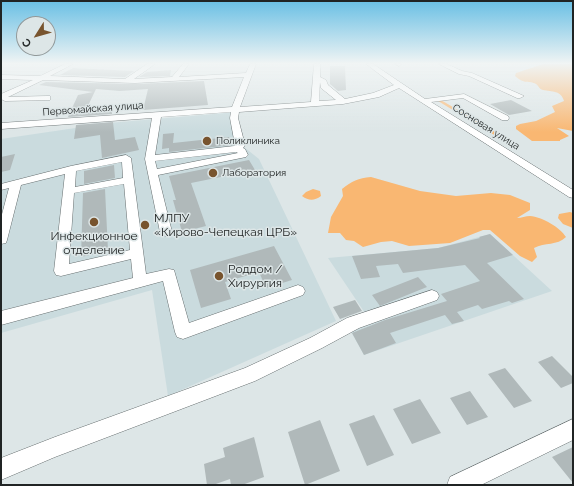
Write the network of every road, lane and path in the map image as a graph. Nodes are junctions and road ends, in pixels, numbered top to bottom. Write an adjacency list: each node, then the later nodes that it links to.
1 (24, 87): 9 (street)
2 (244, 87): 14 (street)
3 (316, 87): 13 (street)
4 (325, 87): 12 (street)
5 (397, 87): 12 (street, Первомайская улица)
6 (401, 87): 11 (street, Сосновая улица)
7 (499, 87): 8 (street)
8 (520, 96)
9 (1, 98): 10 (street)
10 (47, 98)
11 (424, 101): 16 (street); 26 (street, Сосновая улица)
12 (343, 102): 13 (street, Первомайская улица)
13 (315, 105): 14 (street, Первомайская улица)
14 (235, 109): 15 (street, Первомайская улица); 18 (street)
15 (158, 115): 17 (street, Первомайская улица); 19 (street)
16 (505, 118)
17 (1, 126)
18 (237, 149): 19 (street); 21 (street)
19 (150, 159): 21 (street)
20 (71, 169): 22 (street); 23 (street); 25 (street)
21 (152, 174): 27 (street)
22 (129, 180): 25 (street); 29 (street)
23 (16, 184): 24 (street); 28 (street)
24 (1, 187)
25 (69, 191): 29 (street)
26 (571, 192)
27 (166, 232)
28 (1, 240)
29 (137, 253): 30 (street)
30 (140, 281): 31 (street); 33 (street)
31 (298, 291)
32 (432, 296): 35 (street)
33 (1, 318)
34 (573, 429): 36 (street)
35 (1, 469)
36 (458, 485)

